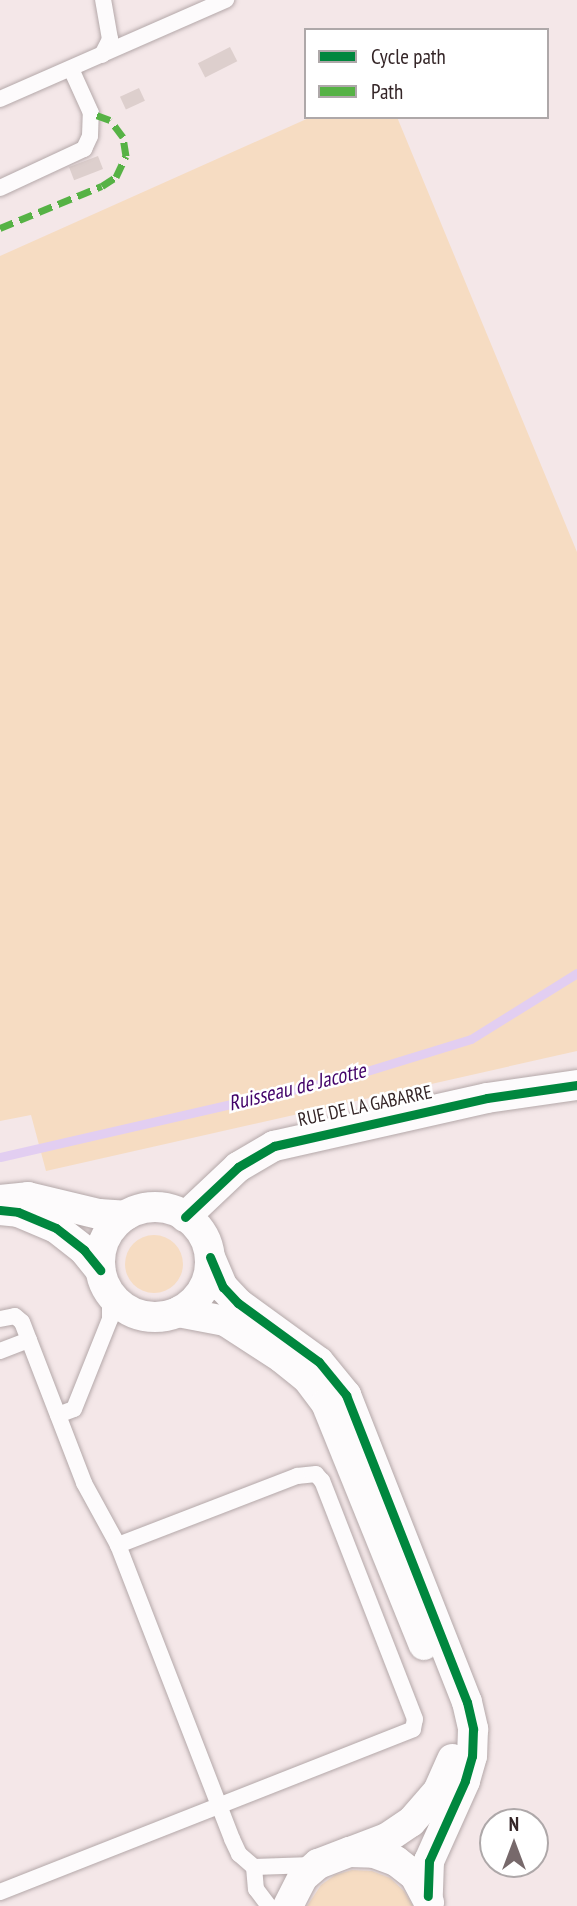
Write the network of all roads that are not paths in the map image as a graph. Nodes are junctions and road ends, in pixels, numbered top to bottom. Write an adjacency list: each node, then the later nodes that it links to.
1 (103, 0): 3 (lane)
2 (226, 0): 3 (lane)
3 (102, 55): 4 (lane)
4 (71, 69): 5 (lane); 6 (lane)
5 (0, 99)
6 (0, 188)
7 (577, 1085): 11 (street, RUE DE LA GABARRE)
8 (0, 1200): 10 (street)
9 (0, 1210): 13 (street)
10 (125, 1216): 11 (street); 13 (street)
11 (185, 1217): 12 (street)
12 (209, 1257): 14 (street); 25 (street)
13 (105, 1283): 14 (street); 18 (lane)
14 (178, 1312): 21 (street)
15 (0, 1319): 16 (lane)
16 (29, 1340): 17 (lane); 18 (lane)
17 (0, 1351)
18 (58, 1415): 19 (lane)
19 (118, 1545): 20 (lane); 20 (lane)
20 (219, 1805): 23 (lane); 24 (lane)
21 (350, 1852): 22 (street); 25 (street)
22 (318, 1864): 23 (lane); 27 (street)
23 (254, 1867): 26 (lane)
24 (0, 1892)
25 (429, 1901)
26 (269, 1906)
27 (288, 1906)

